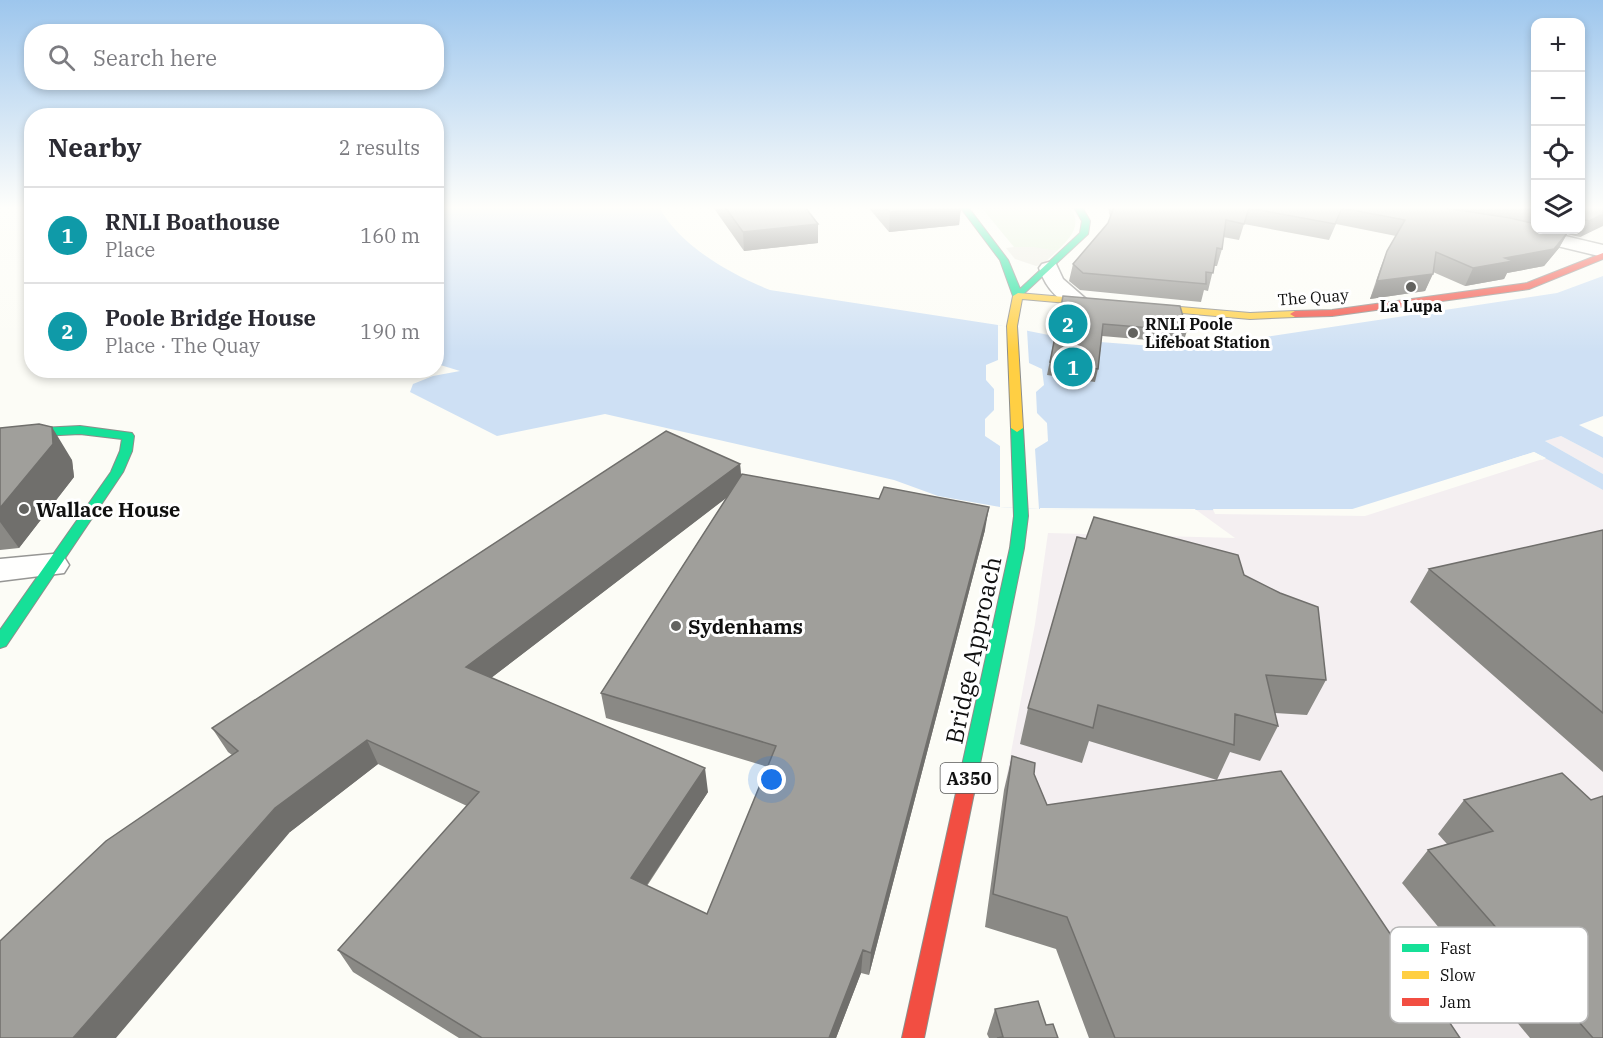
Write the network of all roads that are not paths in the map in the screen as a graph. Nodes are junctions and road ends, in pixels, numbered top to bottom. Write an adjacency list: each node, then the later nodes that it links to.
1 (1000, 255): 4 (main road)
2 (1052, 255): 5 (main road)
3 (1603, 256): 7 (main road, The Quay)
4 (1006, 263): 5 (main road); 6 (main road)
5 (1033, 268): 6 (main road); 7 (street)
6 (1018, 296): 7 (main road, The Quay); 12 (main road, Bridge Approach / A350)
7 (1075, 299)
8 (0, 434): 9 (main road)
9 (53, 565): 10 (street); 11 (main road)
10 (0, 570)
11 (0, 642)
12 (913, 1038)

